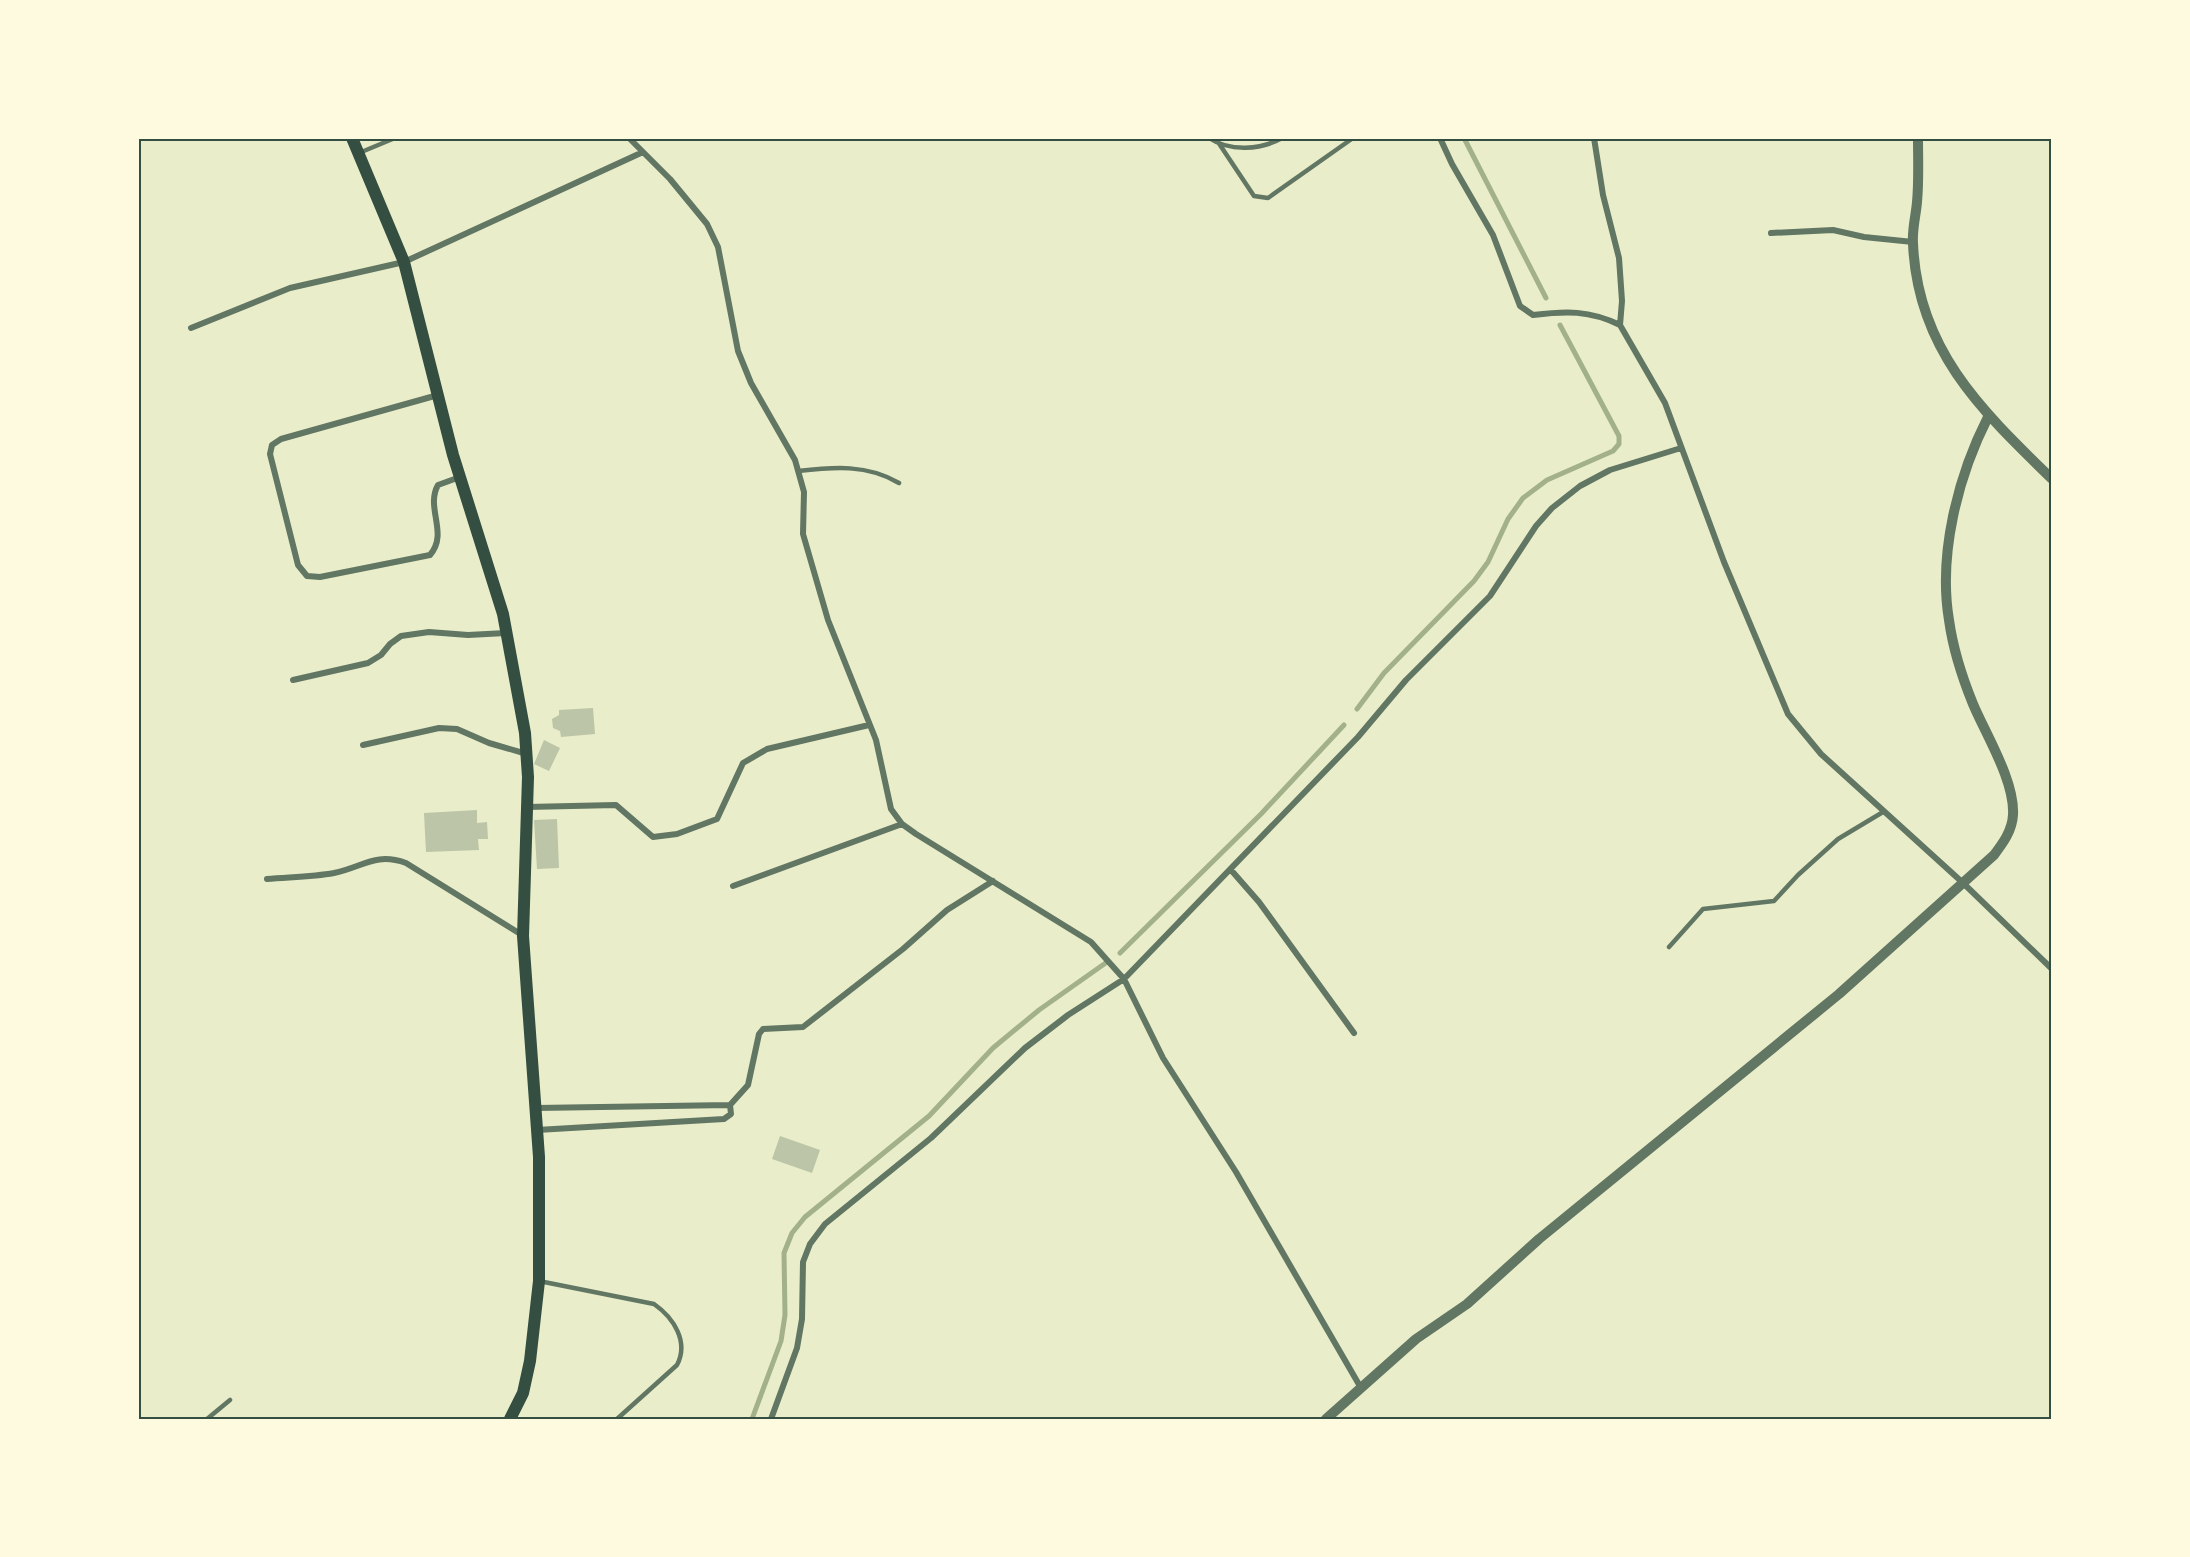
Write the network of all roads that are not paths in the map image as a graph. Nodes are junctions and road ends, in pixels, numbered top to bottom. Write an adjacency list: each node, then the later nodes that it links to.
1 (352, 138): 11 (main road)
2 (395, 138): 11 (lane)
3 (628, 138): 12 (street)
4 (1209, 138): 10 (lane)
5 (1282, 138): 10 (lane)
6 (1353, 138): 10 (lane)
7 (1440, 138): 16 (street)
8 (1594, 138): 16 (street)
9 (1918, 138): 14 (street)
10 (1218, 142)
11 (359, 153): 15 (main road)
12 (643, 153): 15 (street); 21 (street)
13 (1771, 233): 14 (street)
14 (1913, 242): 19 (street)
15 (404, 262): 17 (street); 18 (main road)
16 (1620, 325): 20 (street)
17 (191, 328)
18 (438, 395): 22 (main road); 22 (street)
19 (1988, 417): 23 (street); 36 (street)
20 (1681, 448): 31 (street); 33 (street)
21 (798, 471): 24 (lane); 27 (street)
22 (460, 477): 25 (main road)
23 (2052, 479)
24 (899, 483)
25 (507, 633): 26 (street); 29 (main road)
26 (292, 680)
27 (869, 724): 30 (street); 32 (street)
28 (363, 745): 29 (street)
29 (527, 754): 30 (main road)
30 (527, 807): 38 (main road)
31 (1883, 812): 36 (street); 39 (lane)
32 (902, 824): 35 (street); 37 (street)
33 (1231, 870): 41 (street); 42 (street)
34 (267, 879): 38 (street)
35 (993, 881): 41 (street); 43 (street)
36 (1962, 882): 40 (street); 47 (street)
37 (733, 886)
38 (523, 936): 44 (main road)
39 (1669, 947)
40 (2052, 969)
41 (1124, 979): 47 (street); 52 (street)
42 (1354, 1033)
43 (730, 1105): 44 (street); 45 (street)
44 (535, 1108): 45 (main road)
45 (537, 1130): 46 (main road)
46 (539, 1281): 50 (main road); 51 (lane)
47 (1361, 1388): 53 (street)
48 (230, 1400): 49 (lane)
49 (207, 1419)
50 (510, 1419)
51 (617, 1419)
52 (771, 1419)
53 (1326, 1419)

